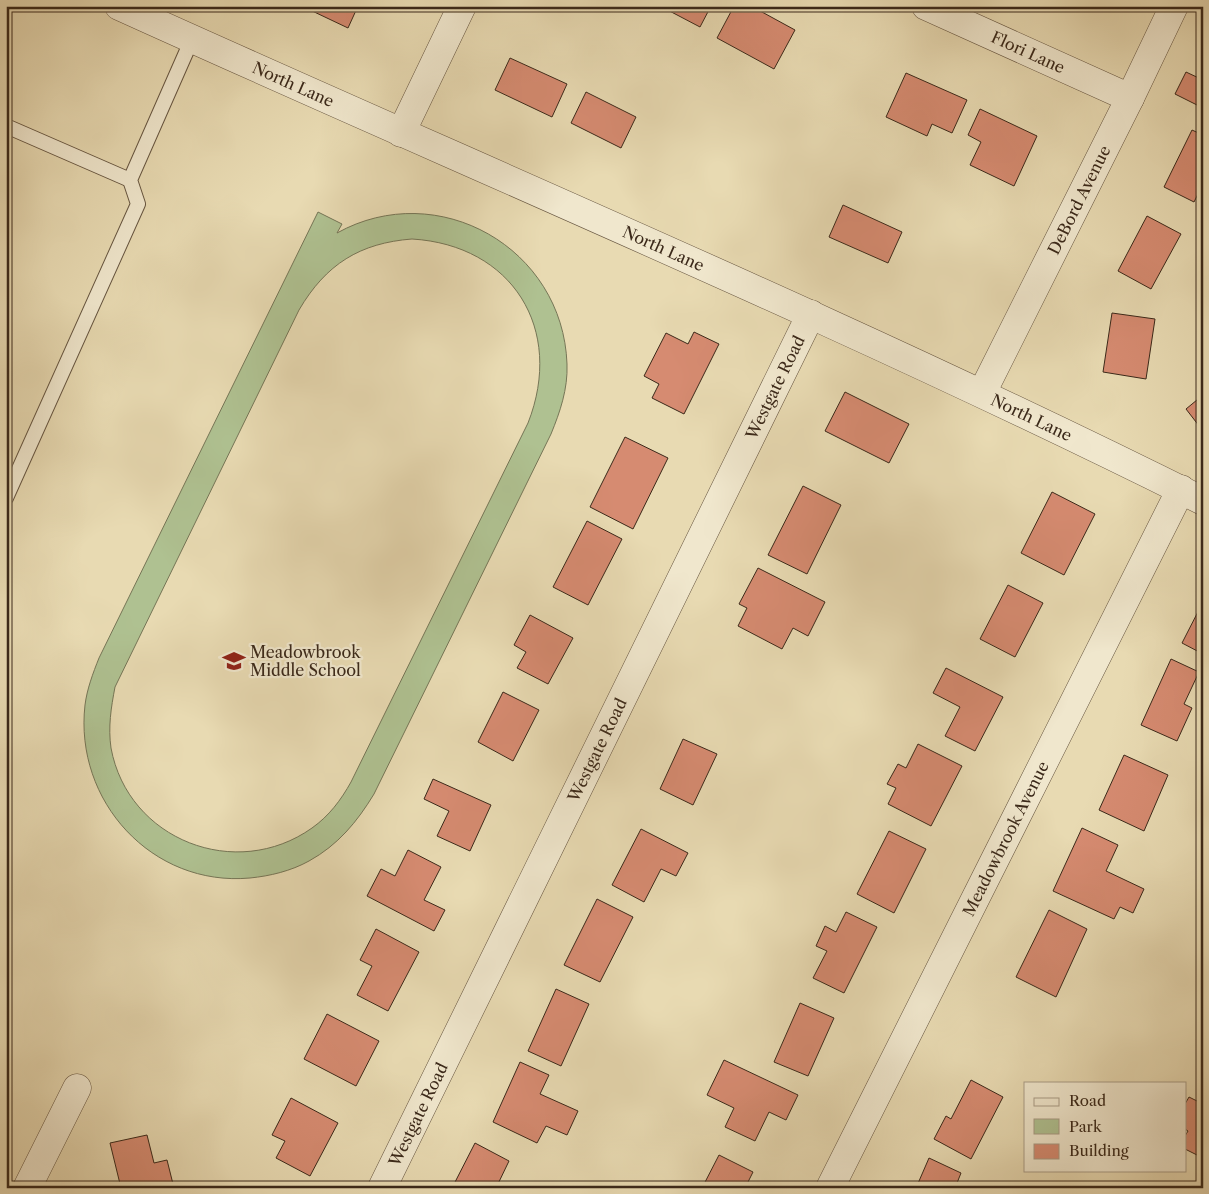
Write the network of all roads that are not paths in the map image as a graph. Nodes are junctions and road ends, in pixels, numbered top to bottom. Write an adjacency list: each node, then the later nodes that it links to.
1 (119, 6): 5 (street, North Lane)
2 (462, 6): 8 (street)
3 (926, 6): 6 (street, Flori Lane)
4 (1174, 6): 6 (street, DeBord Avenue)
5 (192, 39): 8 (street, North Lane); 9 (lane)
6 (1130, 98): 11 (street, DeBord Avenue)
7 (6, 126): 9 (lane)
8 (401, 133): 10 (street, North Lane)
9 (130, 180): 13 (lane)
10 (811, 314): 11 (street, North Lane); 16 (street, Westgate Road)
11 (982, 393): 12 (street, North Lane)
12 (1192, 495): 17 (street, Meadowbrook Avenue)
13 (6, 498)
14 (77, 1088): 15 (street)
15 (27, 1188)
16 (382, 1188)
17 (830, 1188)

